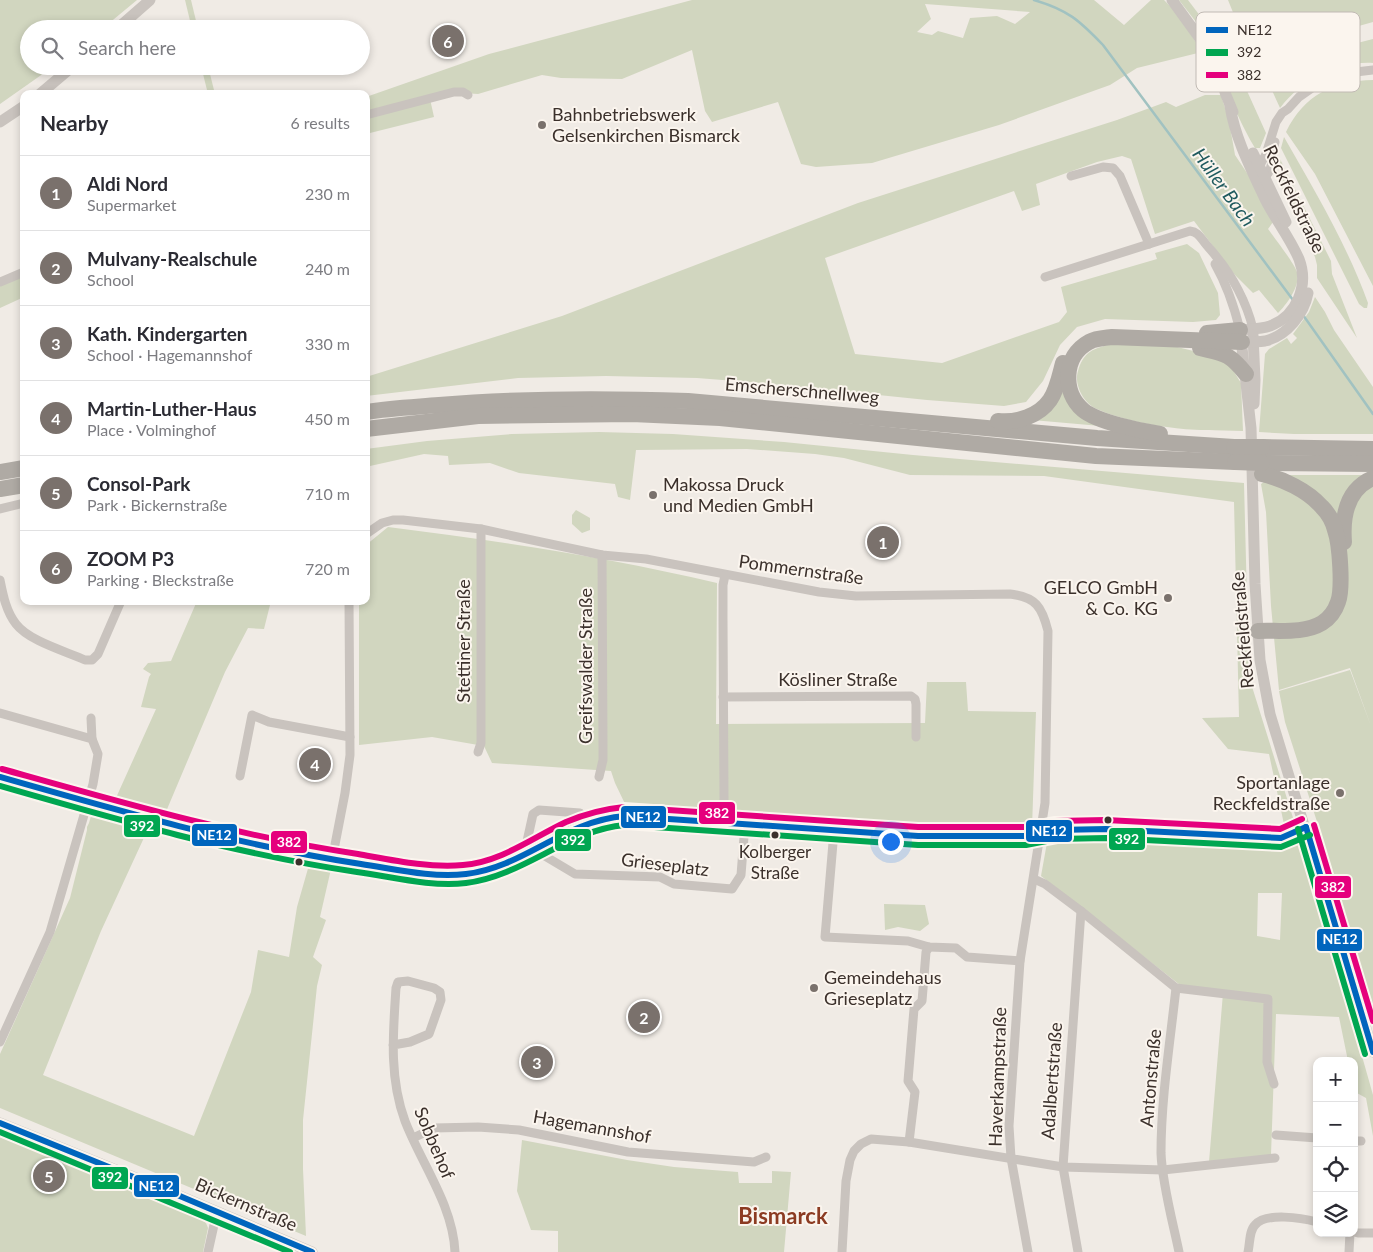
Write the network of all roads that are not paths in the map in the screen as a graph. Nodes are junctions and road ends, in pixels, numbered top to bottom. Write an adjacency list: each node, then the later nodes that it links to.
1 (150, 0): 3 (street)
2 (1172, 0): 4 (street, Reckfeldstraße)
3 (127, 20)
4 (1196, 33)
5 (1373, 70): 6 (street)
6 (1360, 71)
7 (62, 75): 8 (street)
8 (45, 90)
9 (1226, 92): 15 (street, Reckfeldstraße)
10 (1306, 92): 15 (street)
11 (468, 95): 13 (street)
12 (20, 109): 14 (street)
13 (370, 114)
14 (0, 122)
15 (1259, 175): 21 (street, Reckfeldstraße)
16 (1071, 176): 17 (street)
17 (1149, 244): 19 (street, Reckfeldstraße); 21 (street, Reckfeldstraße)
18 (20, 274): 20 (street)
19 (1045, 277)
20 (0, 282)
21 (1247, 336): 22 (highway); 23 (street, Reckfeldstraße); 25 (highway); 26 (street, Reckfeldstraße)
22 (1172, 339): 23 (highway); 29 (highway)
23 (1246, 374): 26 (street, Reckfeldstraße)
24 (370, 412): 25 (highway, Emscherschnellweg)
25 (901, 420): 29 (highway, Emscherschnellweg)
26 (1251, 428): 46 (street, Reckfeldstraße)
27 (370, 429): 29 (highway, Emscherschnellweg)
28 (1373, 449): 30 (highway)
29 (1235, 460): 30 (highway, bridge); 30 (highway)
30 (1262, 461): 31 (highway); 46 (highway)
31 (1373, 464)
32 (20, 469): 33 (highway)
33 (0, 472)
34 (1373, 478): 46 (highway)
35 (20, 486): 36 (highway)
36 (0, 489)
37 (20, 504): 38 (street)
38 (0, 509)
39 (481, 529): 40 (street, Pommernstraße); 41 (street, Pommernstraße); 53 (street, Stettiner Straße)
40 (370, 531)
41 (602, 555): 42 (street, Pommernstraße); 56 (street, Greifswalder Straße)
42 (725, 575): 47 (street); 63 (street, Pommernstraße)
43 (0, 580): 44 (street)
44 (119, 605)
45 (349, 605): 50 (street)
46 (1258, 637): 61 (street, Reckfeldstraße)
47 (723, 697): 51 (street, Kösliner Straße); 58 (street)
48 (0, 714): 52 (street)
49 (91, 718): 52 (street)
50 (350, 737): 54 (street); 66 (street)
51 (916, 737)
52 (92, 739): 57 (street)
53 (478, 752)
54 (240, 776)
55 (0, 777): 57 (street)
56 (600, 777)
57 (88, 801): 66 (street); 72 (street)
58 (722, 822): 59 (street); 60 (street)
59 (585, 824): 64 (street); 65 (street)
60 (745, 824): 62 (street); 64 (street, Grieseplatz)
61 (1306, 827): 63 (street); 74 (street, Reckfeldstraße)
62 (834, 831): 63 (street); 69 (street)
63 (1041, 832): 67 (street, Haverkampstraße)
64 (533, 850): 65 (street)
65 (524, 854): 66 (street)
66 (332, 860)
67 (1034, 879): 68 (street); 70 (street, Haverkampstraße)
68 (1081, 911): 71 (street); 84 (street, Adalbertstraße)
69 (929, 947): 70 (street); 80 (street)
70 (1020, 961): 82 (street, Haverkampstraße)
71 (1176, 988): 75 (street); 85 (street, Antonstraße)
72 (0, 1042)
73 (393, 1045): 73 (street, Sobbehof); 78 (street, Sobbehof)
74 (1373, 1052)
75 (1274, 1084)
76 (0, 1123): 86 (street, Bickernstraße)
77 (1276, 1135): 79 (street)
78 (413, 1138): 81 (street, Hagemannshof); 93 (street, Sobbehof)
79 (1313, 1139)
80 (910, 1142): 82 (street); 94 (street)
81 (766, 1158)
82 (1011, 1158): 84 (street); 95 (street, Haverkampstraße)
83 (1275, 1158): 85 (street)
84 (1063, 1167): 85 (street); 96 (street, Adalbertstraße)
85 (1163, 1170): 97 (street, Antonstraße)
86 (221, 1214): 91 (street); 92 (street, Bickernstraße)
87 (1313, 1221): 98 (street)
88 (1373, 1232): 89 (street)
89 (1358, 1233)
90 (1350, 1237): 99 (street)
91 (208, 1252)
92 (312, 1252)
93 (455, 1252)
94 (842, 1252)
95 (1028, 1252)
96 (1078, 1252)
97 (1180, 1252)
98 (1248, 1252)
99 (1349, 1252)

